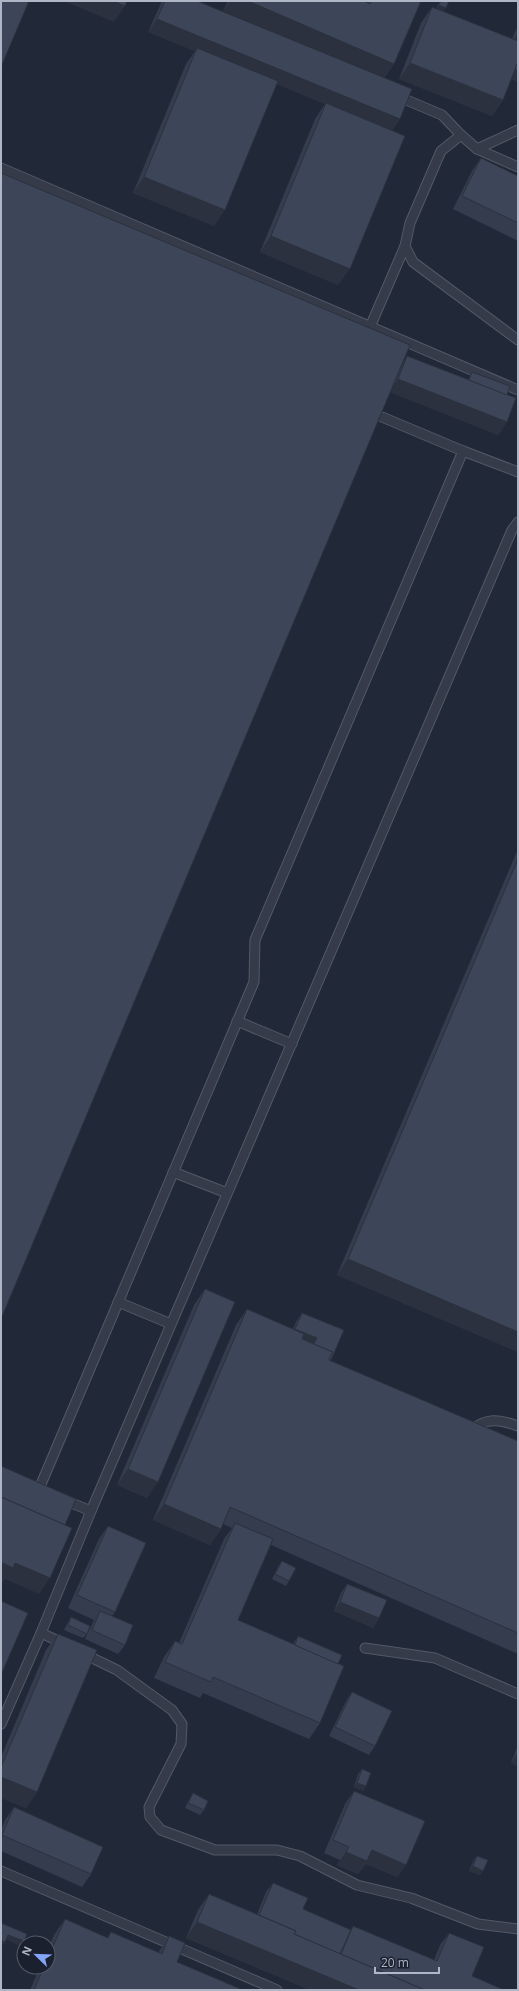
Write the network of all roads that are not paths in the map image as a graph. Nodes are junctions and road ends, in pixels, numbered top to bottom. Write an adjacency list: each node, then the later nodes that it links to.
1 (391, 93): 3 (lane)
2 (518, 130): 4 (lane)
3 (461, 135): 4 (lane); 7 (lane)
4 (477, 149): 5 (lane)
5 (518, 167)
6 (1, 168): 8 (lane)
7 (405, 246): 8 (lane); 9 (lane)
8 (370, 327): 10 (lane)
9 (518, 340)
10 (518, 390)
11 (382, 418): 12 (lane)
12 (462, 451): 13 (lane); 15 (lane)
13 (518, 472)
14 (518, 522): 16 (lane)
15 (237, 1021): 16 (lane); 17 (lane)
16 (292, 1044): 18 (lane)
17 (173, 1172): 18 (lane); 19 (lane)
18 (227, 1193): 20 (lane)
19 (118, 1302): 20 (lane); 23 (lane)
20 (171, 1324): 25 (lane)
21 (518, 1426): 22 (lane)
22 (470, 1432)
23 (39, 1489)
24 (58, 1497): 25 (lane)
25 (91, 1511): 26 (lane)
26 (41, 1632): 29 (lane); 31 (lane)
27 (365, 1648): 28 (lane)
28 (518, 1694)
29 (1, 1724)
30 (1, 1871): 32 (lane)
31 (518, 1929)
32 (277, 1990)

